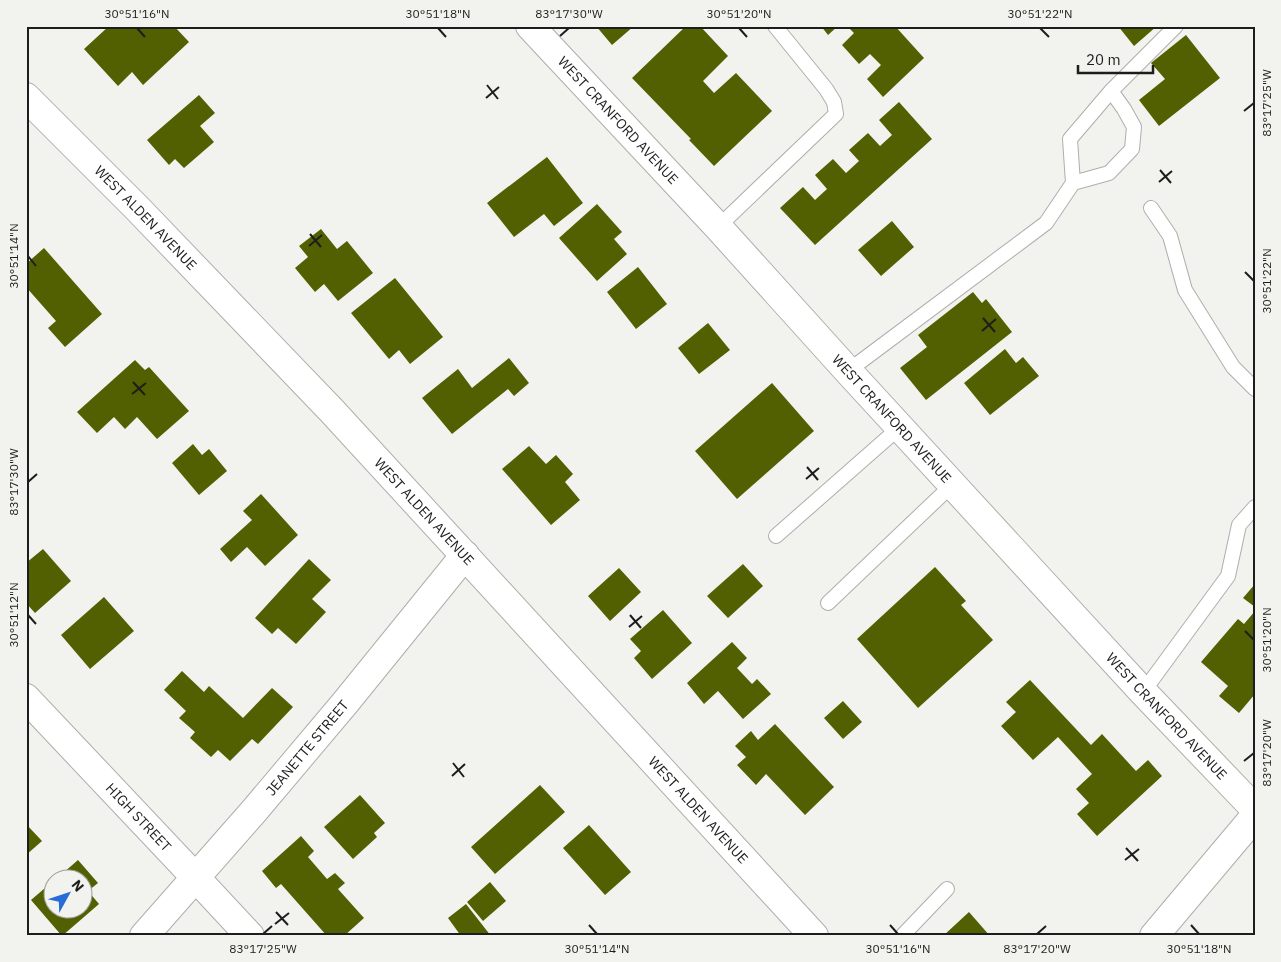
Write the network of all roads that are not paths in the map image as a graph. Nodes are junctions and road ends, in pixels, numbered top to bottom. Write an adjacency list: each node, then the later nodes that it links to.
1 (530, 26): 8 (street, WEST CRANFORD AVENUE)
2 (775, 26): 8 (lane)
3 (1176, 26): 4 (lane)
4 (1111, 90): 6 (lane); 6 (lane)
5 (26, 97): 15 (street, WEST ALDEN AVENUE)
6 (1073, 183): 9 (lane)
7 (1151, 208): 10 (lane)
8 (718, 227): 9 (street, WEST CRANFORD AVENUE)
9 (848, 371): 11 (street, WEST CRANFORD AVENUE)
10 (1255, 389)
11 (900, 427): 12 (street, WEST CRANFORD AVENUE); 14 (lane)
12 (952, 485): 16 (lane); 17 (street, WEST CRANFORD AVENUE)
13 (1255, 507): 17 (lane)
14 (776, 536)
15 (465, 555): 21 (street, JEANETTE STREET); 25 (street, WEST ALDEN AVENUE)
16 (828, 603)
17 (1142, 692): 19 (street, WEST CRANFORD AVENUE)
18 (26, 698): 21 (street, HIGH STREET)
19 (1255, 809)
20 (1255, 816): 27 (street)
21 (196, 878): 23 (street, JEANETTE STREET); 24 (street, HIGH STREET)
22 (947, 889): 26 (lane)
23 (144, 936)
24 (250, 936)
25 (814, 936)
26 (902, 936)
27 (1154, 936)

